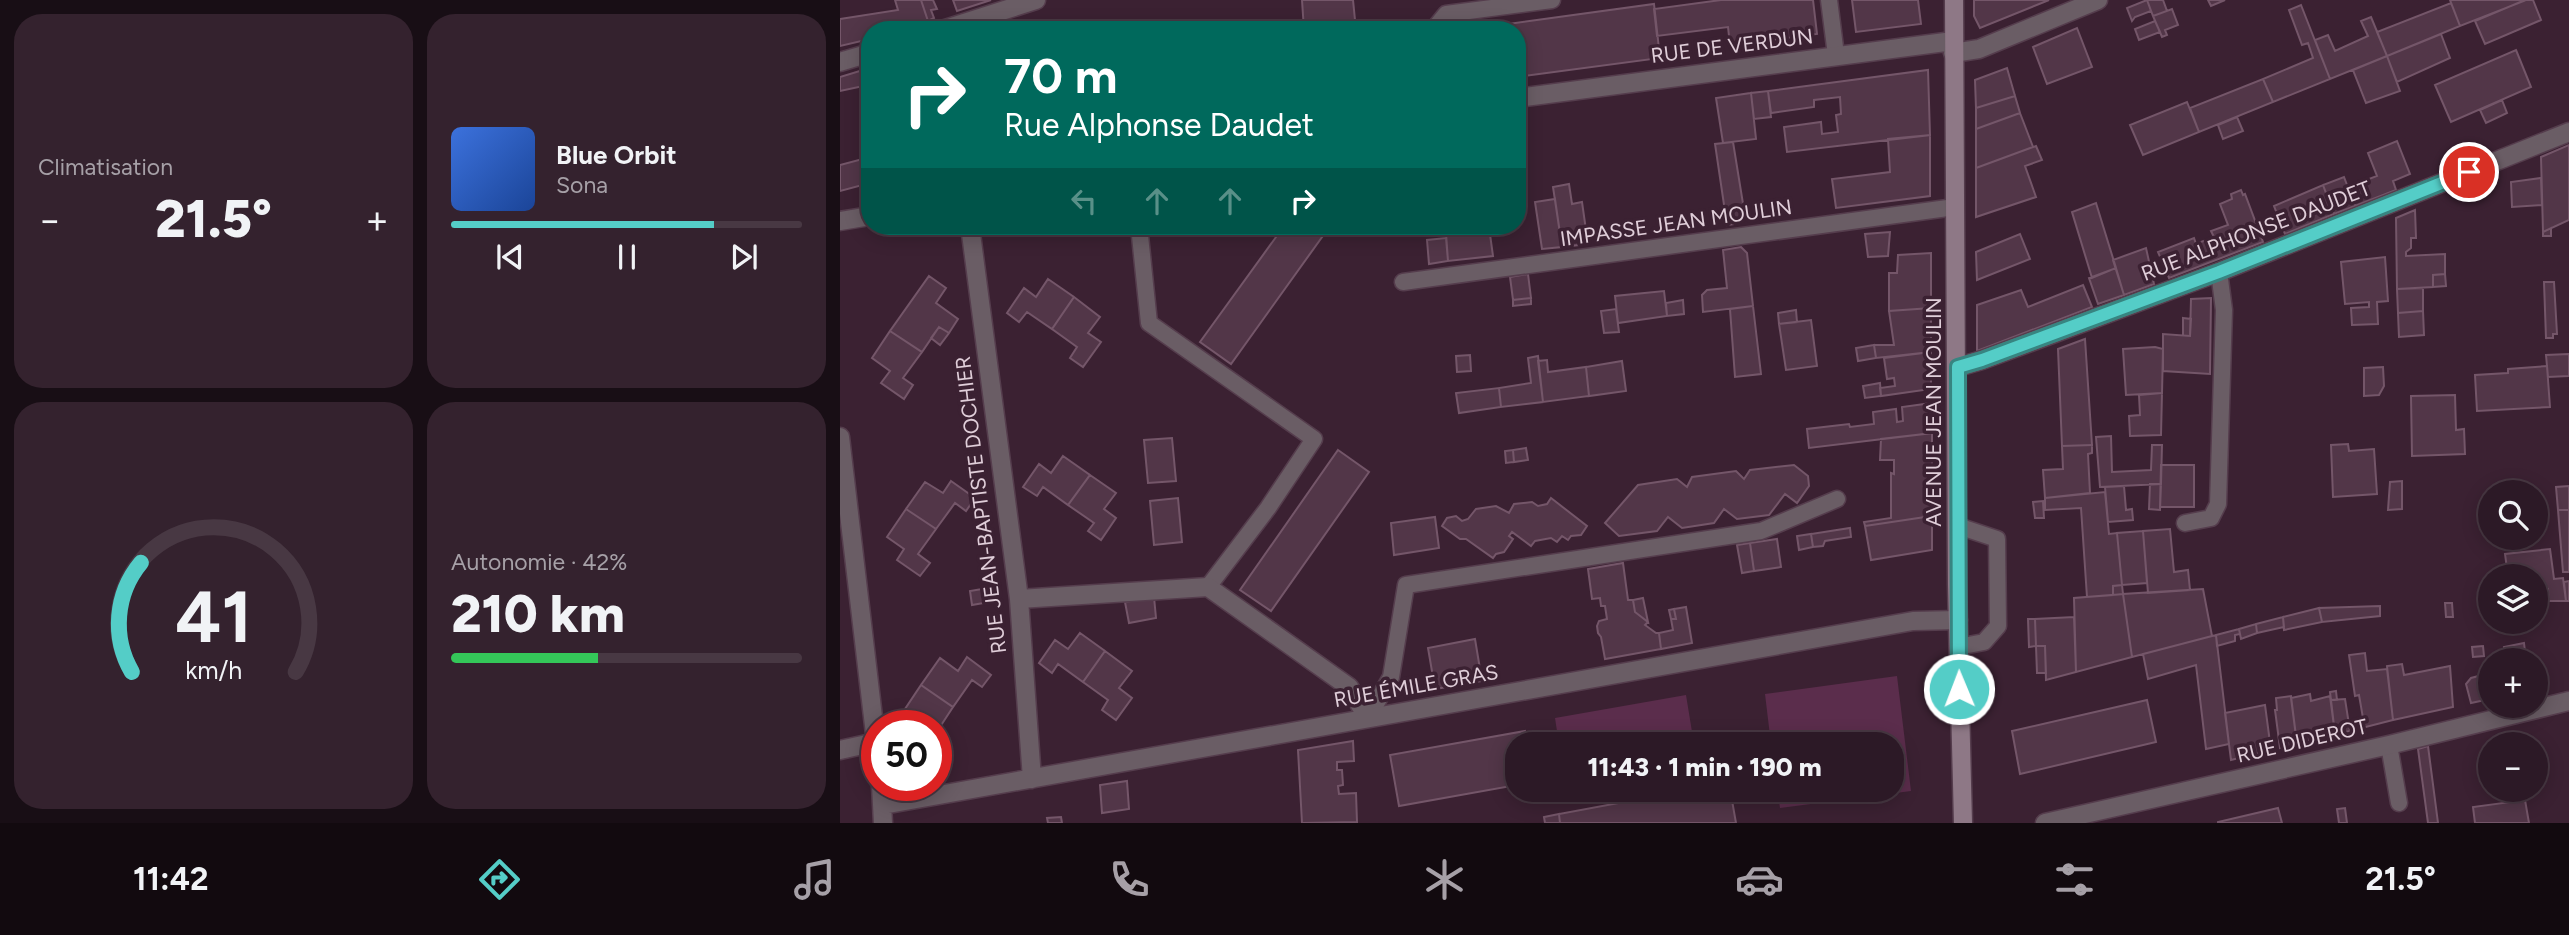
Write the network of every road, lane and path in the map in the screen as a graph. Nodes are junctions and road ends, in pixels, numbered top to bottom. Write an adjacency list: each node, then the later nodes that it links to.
1 (1036, 0): 6 (street)
2 (1552, 0): 7 (lane)
3 (1829, 0): 9 (lane)
4 (1954, 0): 8 (main road, AVENUE JEAN MOULIN)
5 (2098, 0): 8 (street, RUE DE VERDUN)
6 (970, 21)
7 (1440, 21)
8 (1953, 47): 9 (street, RUE DE VERDUN); 14 (main road, AVENUE JEAN MOULIN)
9 (1836, 55): 12 (street, RUE DE VERDUN)
10 (861, 56): 11 (street)
11 (840, 62)
12 (1526, 97)
13 (2569, 132): 19 (street, RUE ALPHONSE DAUDET)
14 (1955, 206): 20 (lane, IMPASSE JEAN MOULIN); 21 (main road, AVENUE JEAN MOULIN)
15 (861, 218): 16 (street)
16 (840, 221)
17 (971, 235): 27 (street, RUE JEAN-BAPTISTE DOCHIER)
18 (1140, 235): 26 (lane)
19 (2219, 272): 21 (street, RUE ALPHONSE DAUDET); 24 (lane)
20 (1403, 282)
21 (1958, 367): 25 (main road, AVENUE JEAN MOULIN)
22 (840, 437): 31 (street)
23 (1838, 499): 32 (lane)
24 (2185, 523)
25 (1958, 526): 28 (main road, AVENUE JEAN MOULIN); 29 (lane)
26 (1208, 587): 27 (street); 32 (street)
27 (1019, 599): 36 (street, RUE JEAN-BAPTISTE DOCHIER)
28 (1958, 620): 29 (main road, AVENUE JEAN MOULIN); 32 (street, RUE ÉMILE GRAS)
29 (1958, 647): 39 (main road, AVENUE JEAN MOULIN)
30 (2569, 701): 33 (street, RUE DIDEROT)
31 (872, 710)
32 (1368, 718): 36 (street, RUE ÉMILE GRAS)
33 (2389, 745): 37 (lane); 40 (street, RUE DIDEROT)
34 (861, 748): 35 (street)
35 (840, 750)
36 (1032, 779): 38 (street, RUE ÉMILE GRAS)
37 (2399, 803)
38 (883, 814)
39 (1963, 823)
40 (2045, 823)

